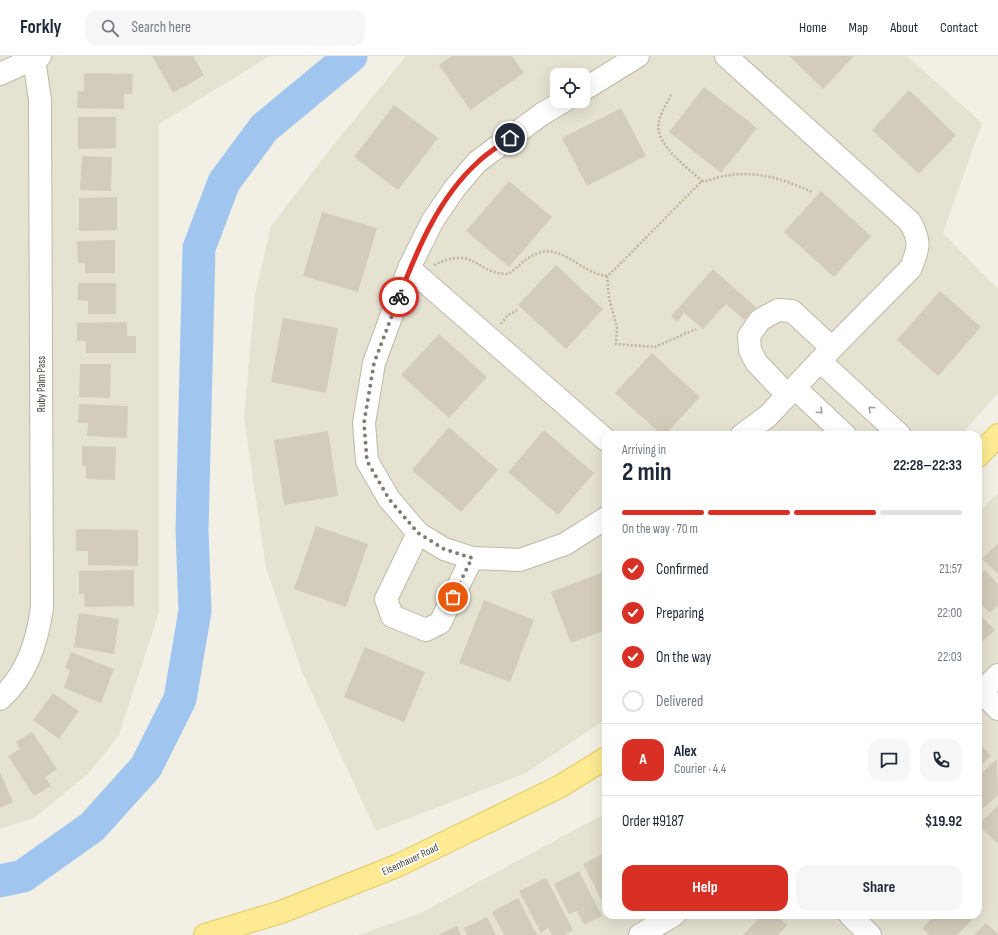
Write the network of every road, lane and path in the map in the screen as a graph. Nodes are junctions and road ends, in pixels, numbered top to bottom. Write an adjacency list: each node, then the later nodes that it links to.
1 (638, 56): 5 (street)
2 (726, 56): 13 (street)
3 (37, 57): 4 (street); 27 (street, Ruby Palm Pass)
4 (0, 74)
5 (590, 86)
6 (671, 95): 8 (path)
7 (552, 108): 10 (street)
8 (702, 181): 9 (path); 11 (path)
9 (812, 192)
10 (413, 271): 11 (path); 19 (street); 22 (street)
11 (607, 276): 12 (path)
12 (696, 329)
13 (826, 355): 14 (street); 14 (street); 17 (street, one-way to 13)
14 (791, 392): 15 (street); 16 (street, one-way to 16)
15 (747, 431)
16 (840, 431)
17 (896, 431)
18 (998, 435): 20 (main road)
19 (602, 436)
20 (982, 452)
21 (602, 521): 23 (street)
22 (418, 533): 23 (street); 23 (street)
23 (472, 558)
24 (998, 675): 25 (street)
25 (982, 691)
26 (982, 695): 28 (street)
27 (0, 699)
28 (998, 709)
29 (602, 760): 32 (main road, Eisenhauer Road)
30 (667, 919): 33 (street)
31 (854, 919): 34 (street)
32 (205, 935)
33 (640, 935)
34 (870, 935)

